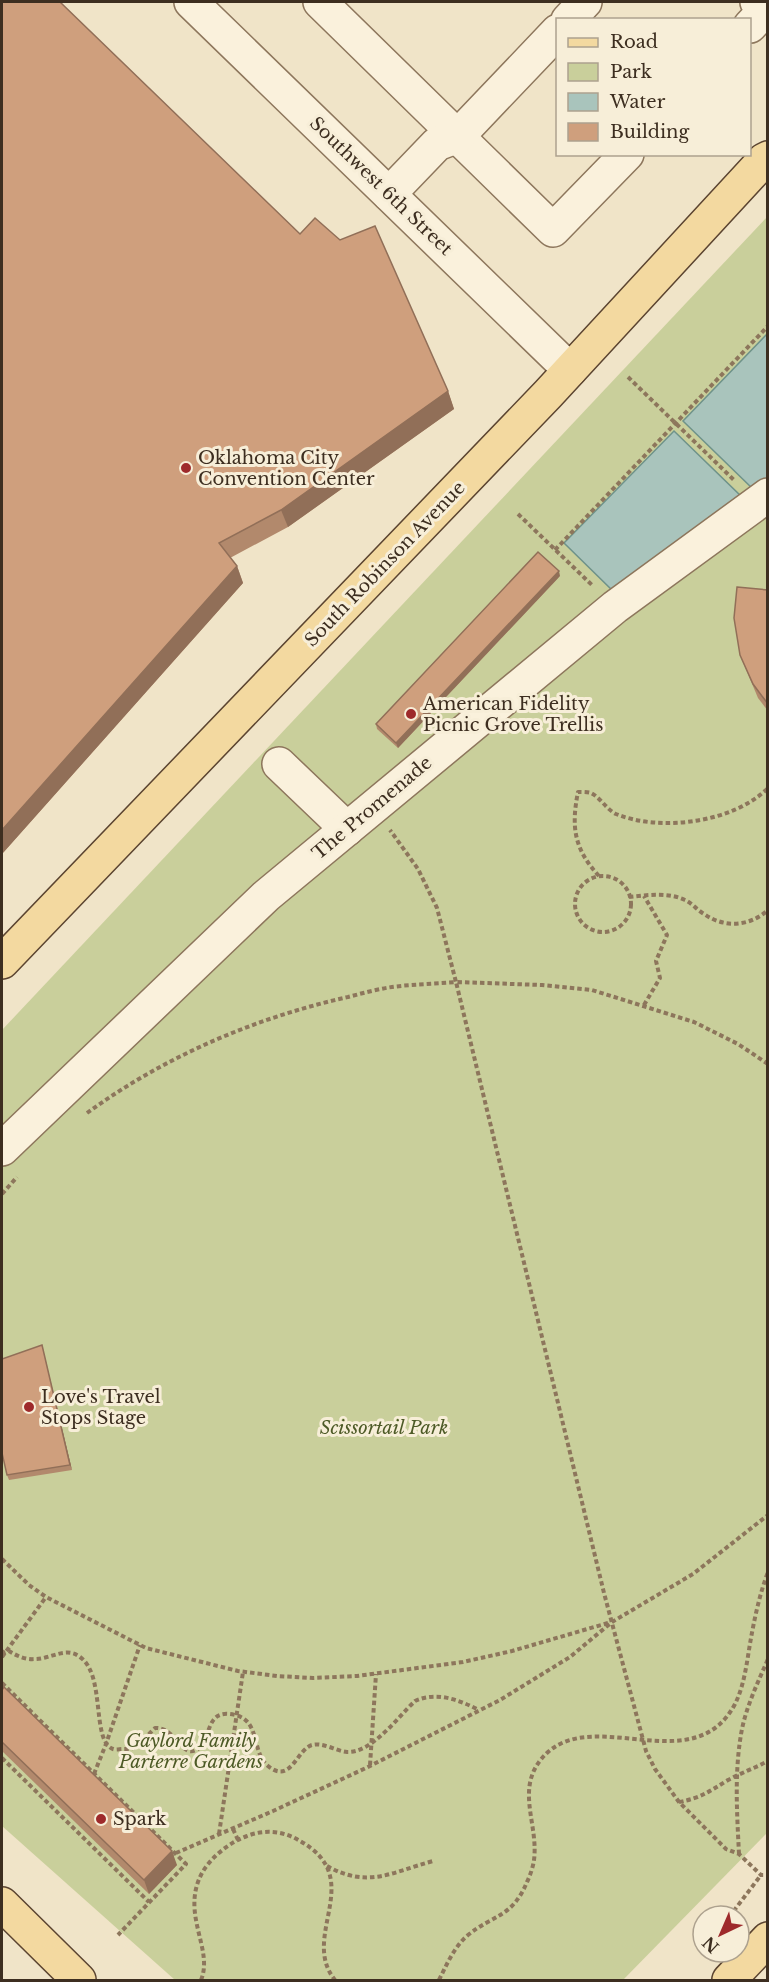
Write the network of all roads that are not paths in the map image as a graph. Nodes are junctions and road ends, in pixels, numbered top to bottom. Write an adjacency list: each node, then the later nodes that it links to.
1 (190, 2): 11 (street, Southwest 6th Street)
2 (320, 2): 8 (street)
3 (585, 2): 5 (street)
4 (757, 2): 6 (street)
5 (570, 18)
6 (751, 25)
7 (556, 33): 8 (street)
8 (458, 136): 10 (street); 11 (street)
9 (766, 153): 12 (main road, South Robinson Avenue)
10 (625, 156)
11 (398, 202): 12 (street, Southwest 6th Street)
12 (570, 370): 16 (main road, South Robinson Avenue)
13 (762, 499): 15 (street, The Promenade)
14 (279, 764): 15 (street)
15 (347, 829): 17 (street, The Promenade)
16 (2, 962)
17 (2, 1149)
18 (2, 1904): 20 (main road)
19 (768, 1939): 21 (main road)
20 (79, 1980)
21 (729, 1980)

